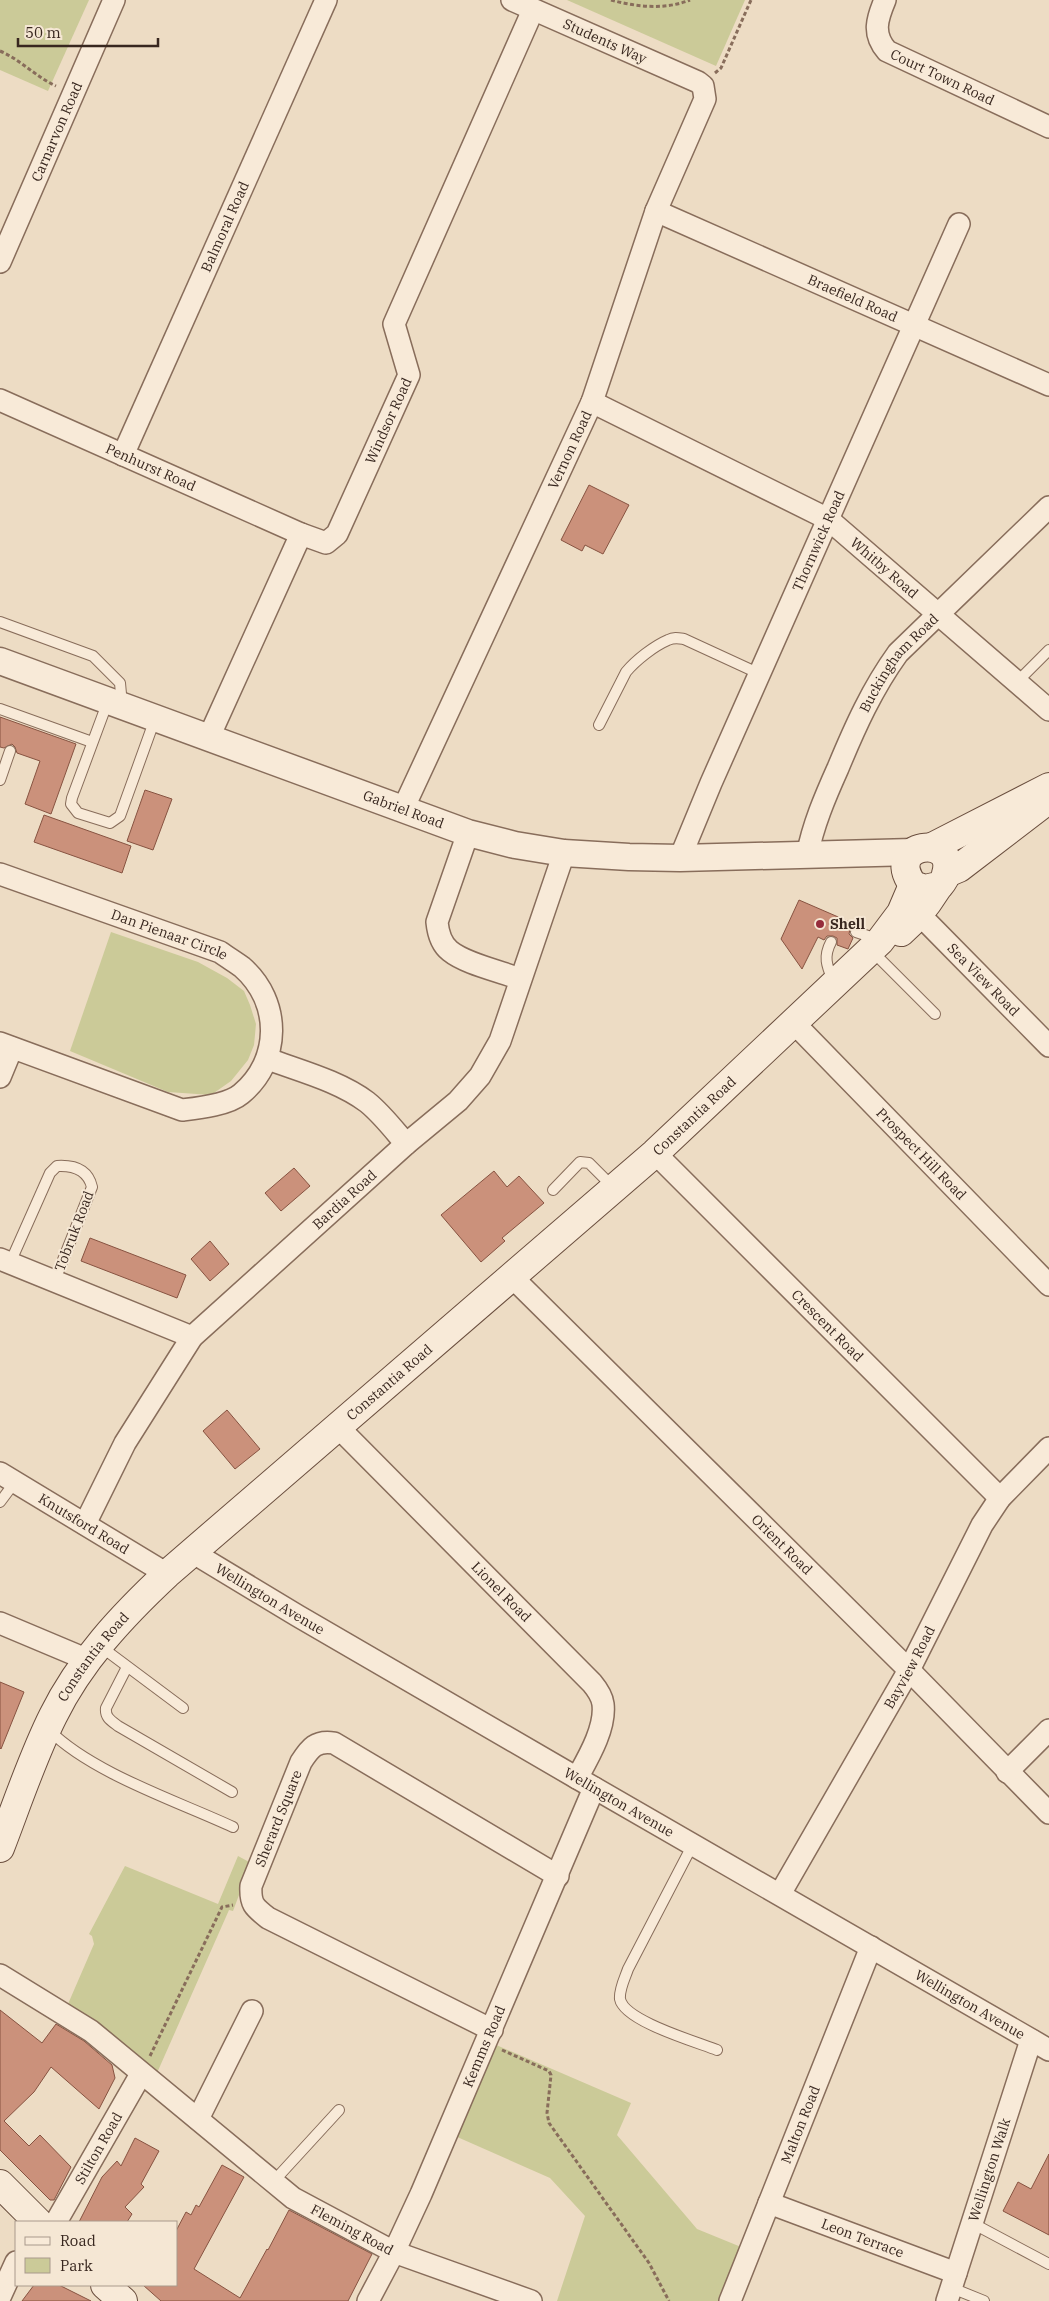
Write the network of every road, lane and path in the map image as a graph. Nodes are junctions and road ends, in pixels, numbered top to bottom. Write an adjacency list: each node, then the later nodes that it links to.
1 (114, 0): 15 (street, Carnarvon Road)
2 (326, 0): 20 (street, Balmoral Road)
3 (512, 0): 8 (street, Students Way)
4 (612, 0): 5 (path)
5 (690, 0)
6 (751, 0): 10 (path)
7 (885, 0): 12 (street, Court Town Road)
8 (533, 10): 10 (street, Students Way); 23 (street, Windsor Road)
9 (0, 51): 11 (path)
10 (701, 84): 13 (street, Vernon Road)
11 (62, 88)
12 (1049, 127)
13 (656, 211): 16 (street, Braefield Road); 19 (street, Vernon Road)
14 (959, 224): 16 (street, Thornwick Road)
15 (0, 262)
16 (913, 326): 17 (street, Braefield Road); 22 (street, Thornwick Road)
17 (1049, 385)
18 (0, 400): 20 (street, Penhurst Road)
19 (592, 402): 22 (street, Whitby Road); 40 (street, Vernon Road)
20 (123, 455): 23 (street, Penhurst Road)
21 (1049, 507): 24 (street, Buckingham Road)
22 (828, 519): 24 (street, Whitby Road); 28 (street, Thornwick Road)
23 (301, 534): 35 (street)
24 (938, 615): 29 (street, Whitby Road); 43 (street, Buckingham Road)
25 (0, 622): 30 (lane)
26 (1049, 650): 29 (lane)
27 (0, 661): 30 (street, Gabriel Road)
28 (760, 674): 34 (lane); 44 (street, Thornwick Road)
29 (1017, 682): 32 (street, Whitby Road)
30 (115, 703): 33 (street, Gabriel Road); 36 (lane)
31 (0, 709): 36 (lane)
32 (1049, 710)
33 (156, 718): 35 (street, Gabriel Road); 36 (lane)
34 (599, 725)
35 (209, 737): 40 (street, Gabriel Road)
36 (92, 742)
37 (10, 751): 38 (lane)
38 (0, 780)
39 (1048, 799): 45 (main road)
40 (403, 808): 41 (street, Gabriel Road)
41 (468, 833): 42 (street, Gabriel Road); 51 (street)
42 (564, 853): 44 (street, Gabriel Road); 51 (street, Bardia Road)
43 (817, 856): 44 (street, Gabriel Road); 45 (street, Gabriel Road)
44 (680, 858)
45 (925, 870): 47 (main road, Constantia Road); 49 (main road, Constantia Road)
46 (0, 874): 56 (street, Dan Pienaar Circle)
47 (919, 914): 49 (main road, Constantia Road); 55 (street, Sea View Road)
48 (831, 942): 50 (lane)
49 (870, 942): 50 (main road, Constantia Road); 52 (lane)
50 (842, 977): 53 (main road, Constantia Road)
51 (520, 979): 58 (street, Bardia Road)
52 (935, 1014)
53 (793, 1022): 59 (main road, Constantia Road); 65 (street, Prospect Hill Road)
54 (6, 1045): 56 (street, Dan Pienaar Circle); 57 (street, Dan Pienaar Circle)
55 (1049, 1046)
56 (268, 1058): 58 (street)
57 (0, 1077)
58 (406, 1144): 66 (street, Bardia Road)
59 (655, 1153): 60 (main road, Constantia Road); 70 (street, Crescent Road)
60 (615, 1189): 61 (lane); 63 (main road, Constantia Road)
61 (553, 1190)
62 (5, 1261): 64 (street, Tobruk Road); 64 (lane, Tobruk Road)
63 (512, 1277): 67 (main road, Constantia Road); 78 (street, Orient Road)
64 (55, 1280): 66 (street, Tobruk Road)
65 (1049, 1284)
66 (192, 1337): 72 (street, Bardia Road)
67 (338, 1427): 73 (main road, Constantia Road); 83 (street, Lionel Road)
68 (1049, 1448): 70 (street, Bayview Road)
69 (8, 1477): 71 (lane); 72 (street, Knutsford Road)
70 (1000, 1498): 78 (street, Bayview Road)
71 (0, 1502)
72 (84, 1524): 74 (street, Knutsford Road)
73 (192, 1552): 74 (main road, Constantia Road); 83 (street, Wellington Avenue)
74 (167, 1574): 76 (main road, Constantia Road)
75 (0, 1623): 76 (street)
76 (93, 1652): 77 (lane); 80 (main road, Constantia Road)
77 (127, 1666): 79 (lane); 84 (lane)
78 (909, 1670): 82 (street, Orient Road); 90 (street, Bayview Road)
79 (183, 1708)
80 (47, 1729): 86 (lane); 88 (main road, Constantia Road)
81 (1049, 1730): 82 (street)
82 (1007, 1772): 85 (street, Orient Road)
83 (586, 1783): 87 (street, Wellington Avenue); 89 (street, Kemms Road)
84 (232, 1792)
85 (1049, 1813)
86 (233, 1827)
87 (693, 1844): 90 (street, Wellington Avenue); 97 (lane)
88 (0, 1848)
89 (558, 1876): 91 (street, Sherard Square); 95 (street, Kemms Road)
90 (780, 1894): 92 (street, Wellington Avenue)
91 (250, 1900): 95 (street); 99 (path)
92 (871, 1947): 96 (street, Wellington Avenue); 104 (street, Malton Road)
93 (0, 1975): 99 (street, Fleming Road)
94 (252, 2010): 101 (street)
95 (492, 2030): 108 (street, Kemms Road); 117 (path)
96 (1031, 2040): 98 (street, Wellington Avenue); 107 (street, Wellington Walk)
97 (717, 2050)
98 (1049, 2050)
99 (141, 2074): 101 (street, Fleming Road); 106 (street, Stilton Road)
100 (339, 2110): 102 (lane)
101 (198, 2119): 102 (street, Fleming Road)
102 (273, 2182): 108 (street, Fleming Road)
103 (0, 2184): 105 (main road)
104 (769, 2203): 112 (street, Leon Terrace); 118 (street, Malton Road)
105 (37, 2221)
106 (57, 2221)
107 (972, 2223): 110 (lane); 112 (street, Wellington Walk)
108 (394, 2252): 115 (street, Kemms Road); 116 (street, Fleming Road)
109 (15, 2264): 113 (street)
110 (1049, 2264)
111 (106, 2286): 114 (main road)
112 (952, 2287): 119 (lane)
113 (0, 2297)
114 (123, 2301)
115 (368, 2301)
116 (530, 2301)
117 (668, 2301)
118 (730, 2301)
119 (984, 2301)

